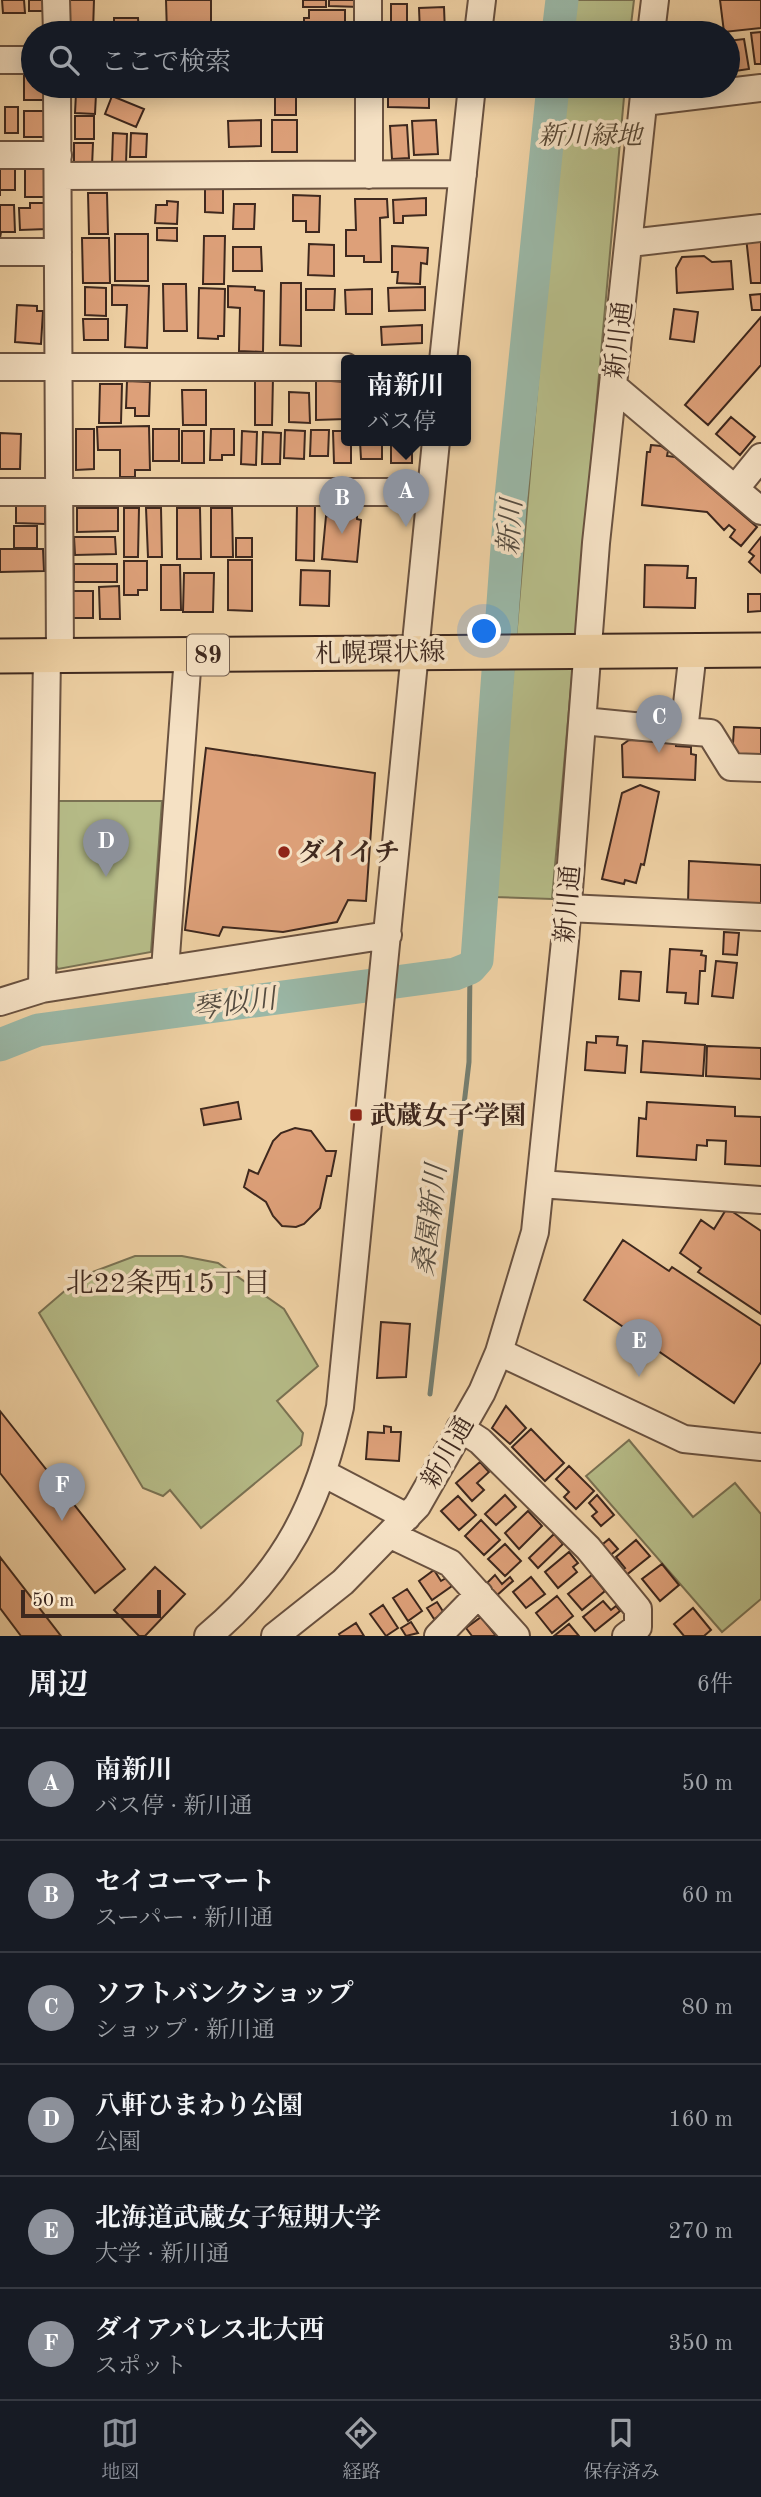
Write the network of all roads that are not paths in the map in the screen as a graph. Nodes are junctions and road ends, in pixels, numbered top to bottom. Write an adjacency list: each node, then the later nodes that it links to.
1 (57, 0): 5 (street)
2 (368, 0): 6 (street)
3 (482, 0): 7 (street)
4 (655, 0): 8 (street)
5 (57, 21)
6 (368, 21)
7 (479, 21)
8 (652, 21)
9 (0, 60): 10 (street)
10 (21, 60)
11 (761, 88): 12 (street)
12 (740, 89)
13 (57, 98): 18 (street)
14 (369, 98): 20 (street)
15 (471, 98): 19 (street)
16 (645, 98): 22 (street, 新川通)
17 (0, 155): 18 (street)
18 (58, 165): 20 (street); 24 (street)
19 (463, 174): 20 (street); 25 (street)
20 (369, 175)
21 (761, 228): 22 (street)
22 (629, 243): 29 (street, 新川通)
23 (0, 252): 24 (street)
24 (58, 252): 27 (street)
25 (444, 355)
26 (0, 366): 27 (street)
27 (58, 367): 28 (street); 34 (street)
28 (341, 367)
29 (613, 386): 32 (street); 39 (street, 新川通)
30 (436, 446): 35 (street)
31 (761, 457): 32 (street)
32 (735, 489): 36 (street)
33 (0, 492): 34 (street)
34 (59, 492): 35 (street); 42 (street)
35 (431, 492): 38 (street)
36 (761, 511)
37 (761, 650): 40 (main road, 札幌環状線 / 89)
38 (416, 651): 39 (main road, 札幌環状線 / 89); 43 (main road, 札幌環状線 / 89); 49 (street)
39 (589, 651): 40 (main road, 札幌環状線 / 89); 44 (street, 新川通)
40 (693, 651): 45 (street)
41 (0, 656): 42 (main road, 札幌環状線 / 89)
42 (54, 656): 43 (main road, 札幌環状線 / 89); 51 (street)
43 (188, 656): 50 (street)
44 (583, 722): 45 (street); 47 (street, 新川通)
45 (684, 731): 46 (street)
46 (761, 768)
47 (567, 908): 48 (street); 53 (street, 新川通)
48 (761, 917)
49 (387, 940): 50 (street); 58 (street)
50 (164, 970): 51 (street)
51 (42, 989): 52 (street)
52 (0, 1002)
53 (540, 1184): 54 (street); 55 (street, 新川通)
54 (761, 1200)
55 (499, 1352): 56 (street, 新川通); 57 (street)
56 (460, 1429): 59 (street, 新川通); 65 (street)
57 (761, 1447)
58 (323, 1473): 59 (street); 61 (street)
59 (399, 1526): 60 (street); 62 (street, 新川通)
60 (480, 1594): 63 (street); 64 (street)
61 (208, 1636)
62 (275, 1636)
63 (438, 1636)
64 (516, 1636)
65 (626, 1636)

